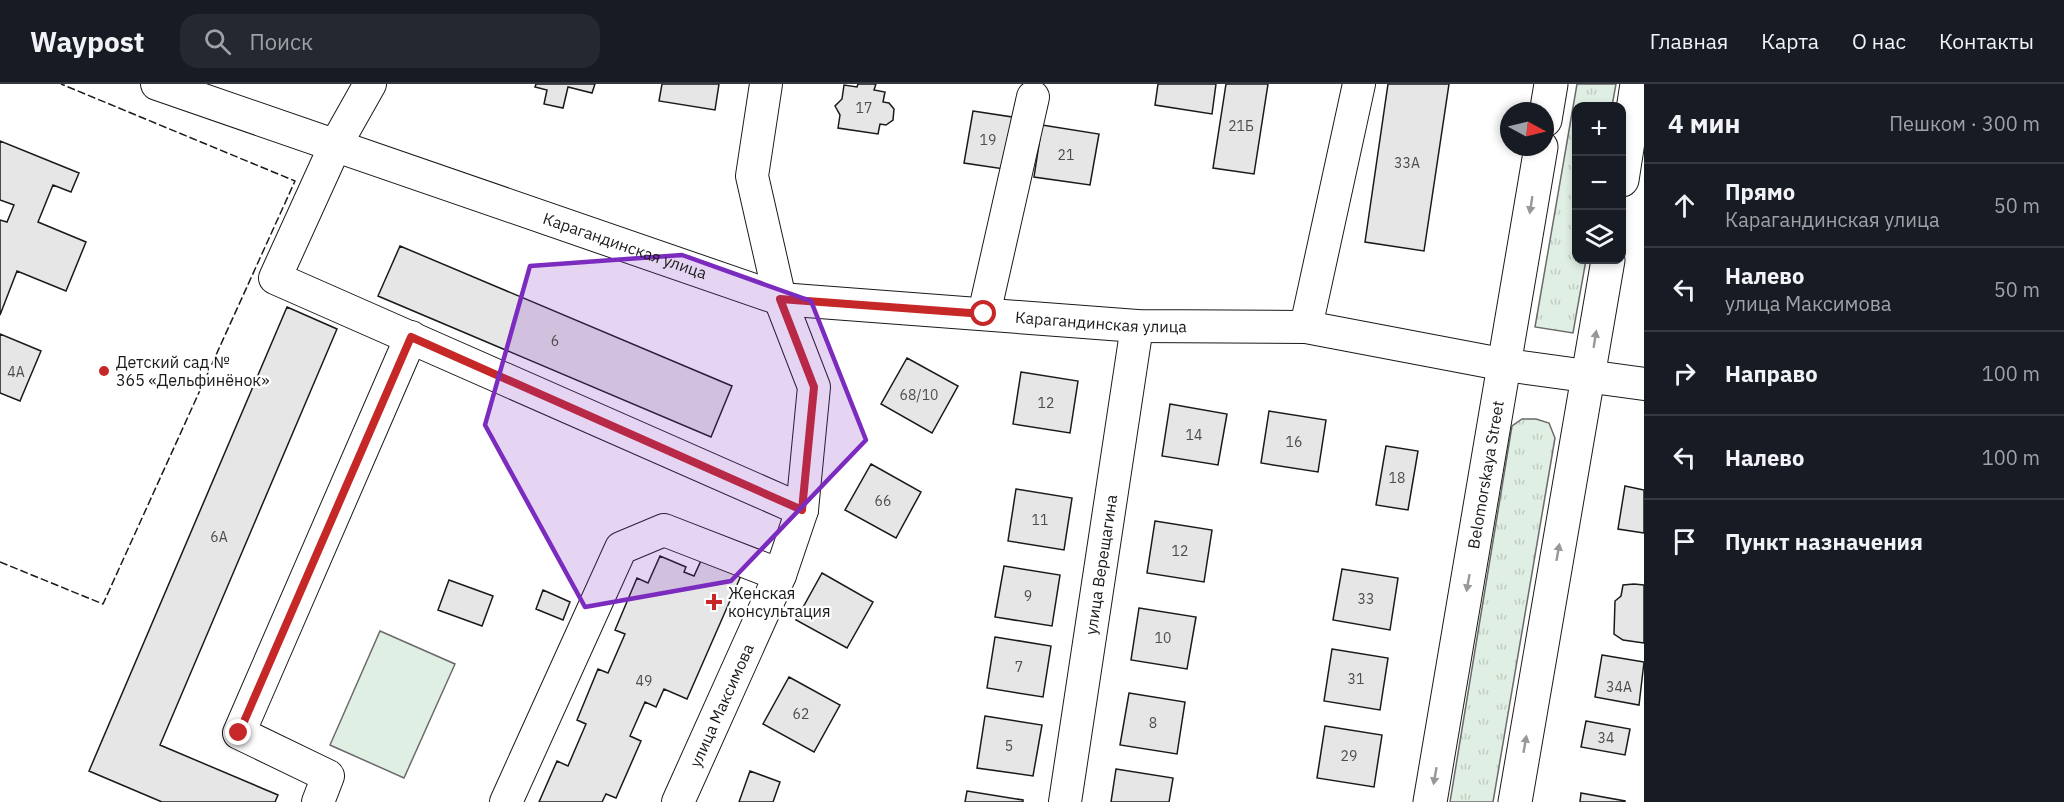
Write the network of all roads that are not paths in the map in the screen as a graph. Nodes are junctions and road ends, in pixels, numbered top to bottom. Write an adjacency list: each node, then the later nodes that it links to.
1 (157, 84): 9 (street, Карагандинская улица)
2 (370, 84): 9 (street)
3 (766, 84): 13 (street, улица Максимова)
4 (1359, 84): 16 (street)
5 (1551, 84): 8 (main road)
6 (1638, 84): 11 (main road)
7 (1033, 97): 14 (street)
8 (1548, 102)
9 (335, 146): 13 (street, Карагандинская улица); 17 (street)
10 (1540, 156): 18 (main road, Belomorskaya Street, one-way to 18)
11 (1626, 156)
12 (1607, 264): 19 (main road, one-way to 12)
13 (780, 299): 14 (street, Карагандинская улица); 21 (street, улица Максимова)
14 (984, 314): 15 (street, Карагандинская улица)
15 (1137, 326): 16 (street, Карагандинская улица); 26 (street, улица Верещагина)
16 (1306, 327): 18 (street, Карагандинская улица)
17 (411, 337): 21 (street); 23 (street)
18 (1506, 365): 19 (street, Карагандинская улица); 27 (main road, Belomorskaya Street, one-way to 27)
19 (1589, 376): 20 (street, Карагандинская улица); 28 (main road, one-way to 19)
20 (1644, 384)
21 (802, 510): 22 (street, улица Максимова)
22 (780, 575): 24 (street); 25 (street, улица Максимова)
23 (318, 802)
24 (506, 802)
25 (678, 802)
26 (1065, 802)
27 (1430, 802)
28 (1515, 802)

